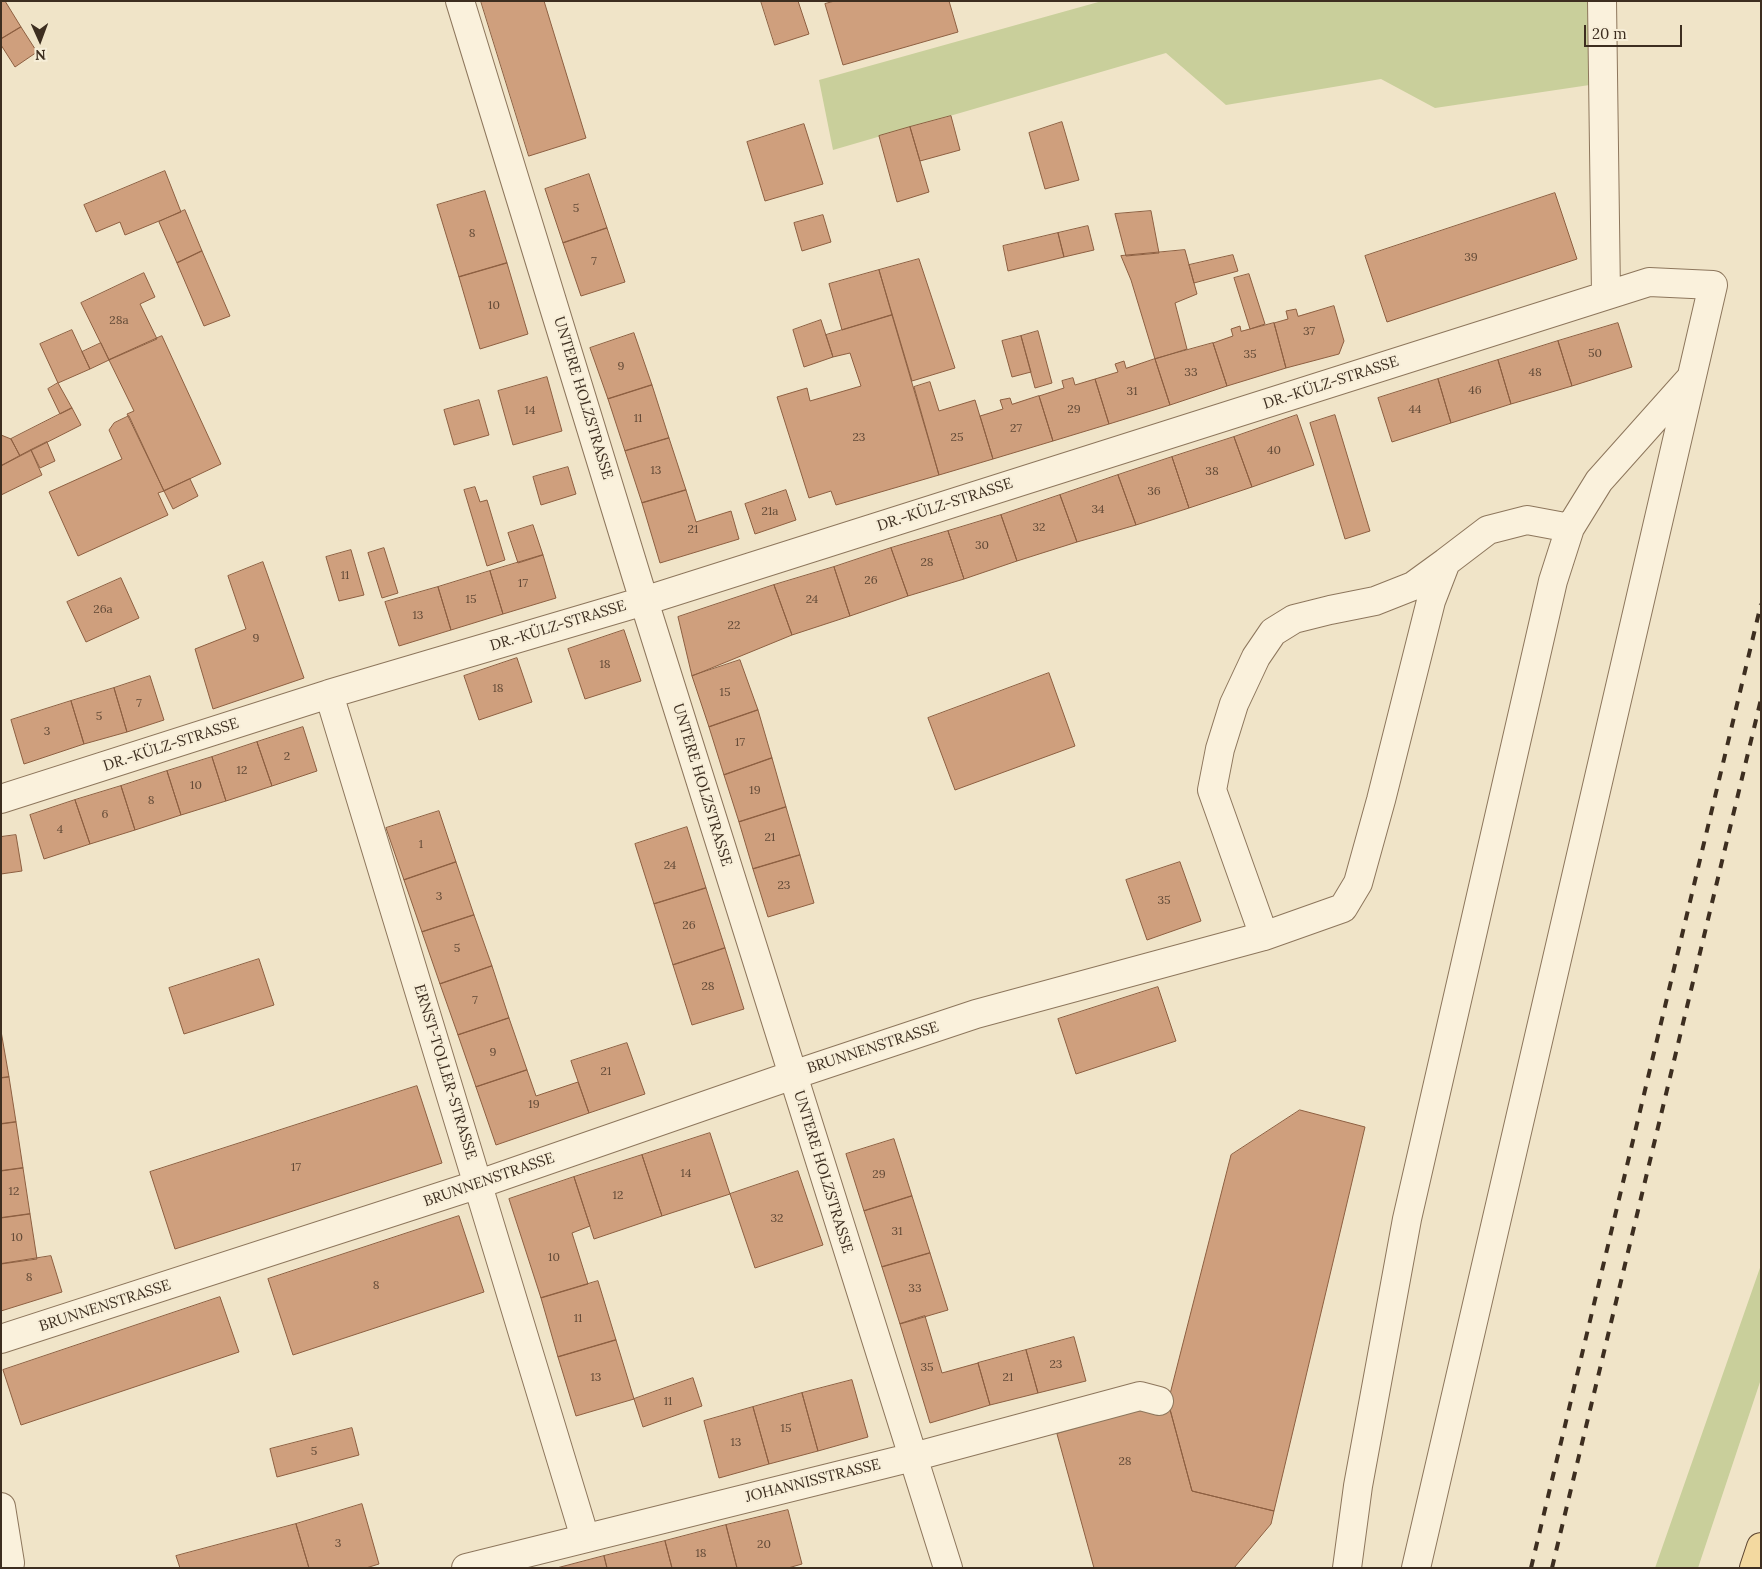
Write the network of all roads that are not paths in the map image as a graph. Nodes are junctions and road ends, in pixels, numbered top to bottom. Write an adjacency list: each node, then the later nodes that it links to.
1 (460, 1): 7 (street, UNTERE HOLZSTRASSE)
2 (1602, 1): 3 (street)
3 (1606, 295): 4 (street, DR.-KÜLZ-STRASSE); 7 (street, DR.-KÜLZ-STRASSE)
4 (1692, 376): 5 (street); 23 (street)
5 (1570, 528): 6 (street); 22 (street)
6 (1446, 562): 10 (street, BRUNNENSTRASSE); 10 (street)
7 (644, 600): 8 (street, DR.-KÜLZ-STRASSE); 11 (street, UNTERE HOLZSTRASSE)
8 (329, 694): 9 (street, DR.-KÜLZ-STRASSE); 12 (street, ERNST-TOLLER-STRASSE)
9 (1, 800)
10 (1264, 936): 11 (street, BRUNNENSTRASSE)
11 (793, 1075): 12 (street, BRUNNENSTRASSE); 15 (street, UNTERE HOLZSTRASSE)
12 (479, 1184): 13 (street, BRUNNENSTRASSE); 17 (street, ERNST-TOLLER-STRASSE)
13 (1, 1339)
14 (1159, 1402): 15 (street, JOHANNISSTRASSE)
15 (913, 1457): 17 (street, JOHANNISSTRASSE); 21 (street, UNTERE HOLZSTRASSE)
16 (1, 1506): 19 (street)
17 (585, 1538): 20 (street, JOHANNISSTRASSE)
18 (1761, 1547): 24 (main road)
19 (9, 1568)
20 (466, 1568)
21 (948, 1568)
22 (1346, 1568)
23 (1416, 1568)
24 (1754, 1568)

